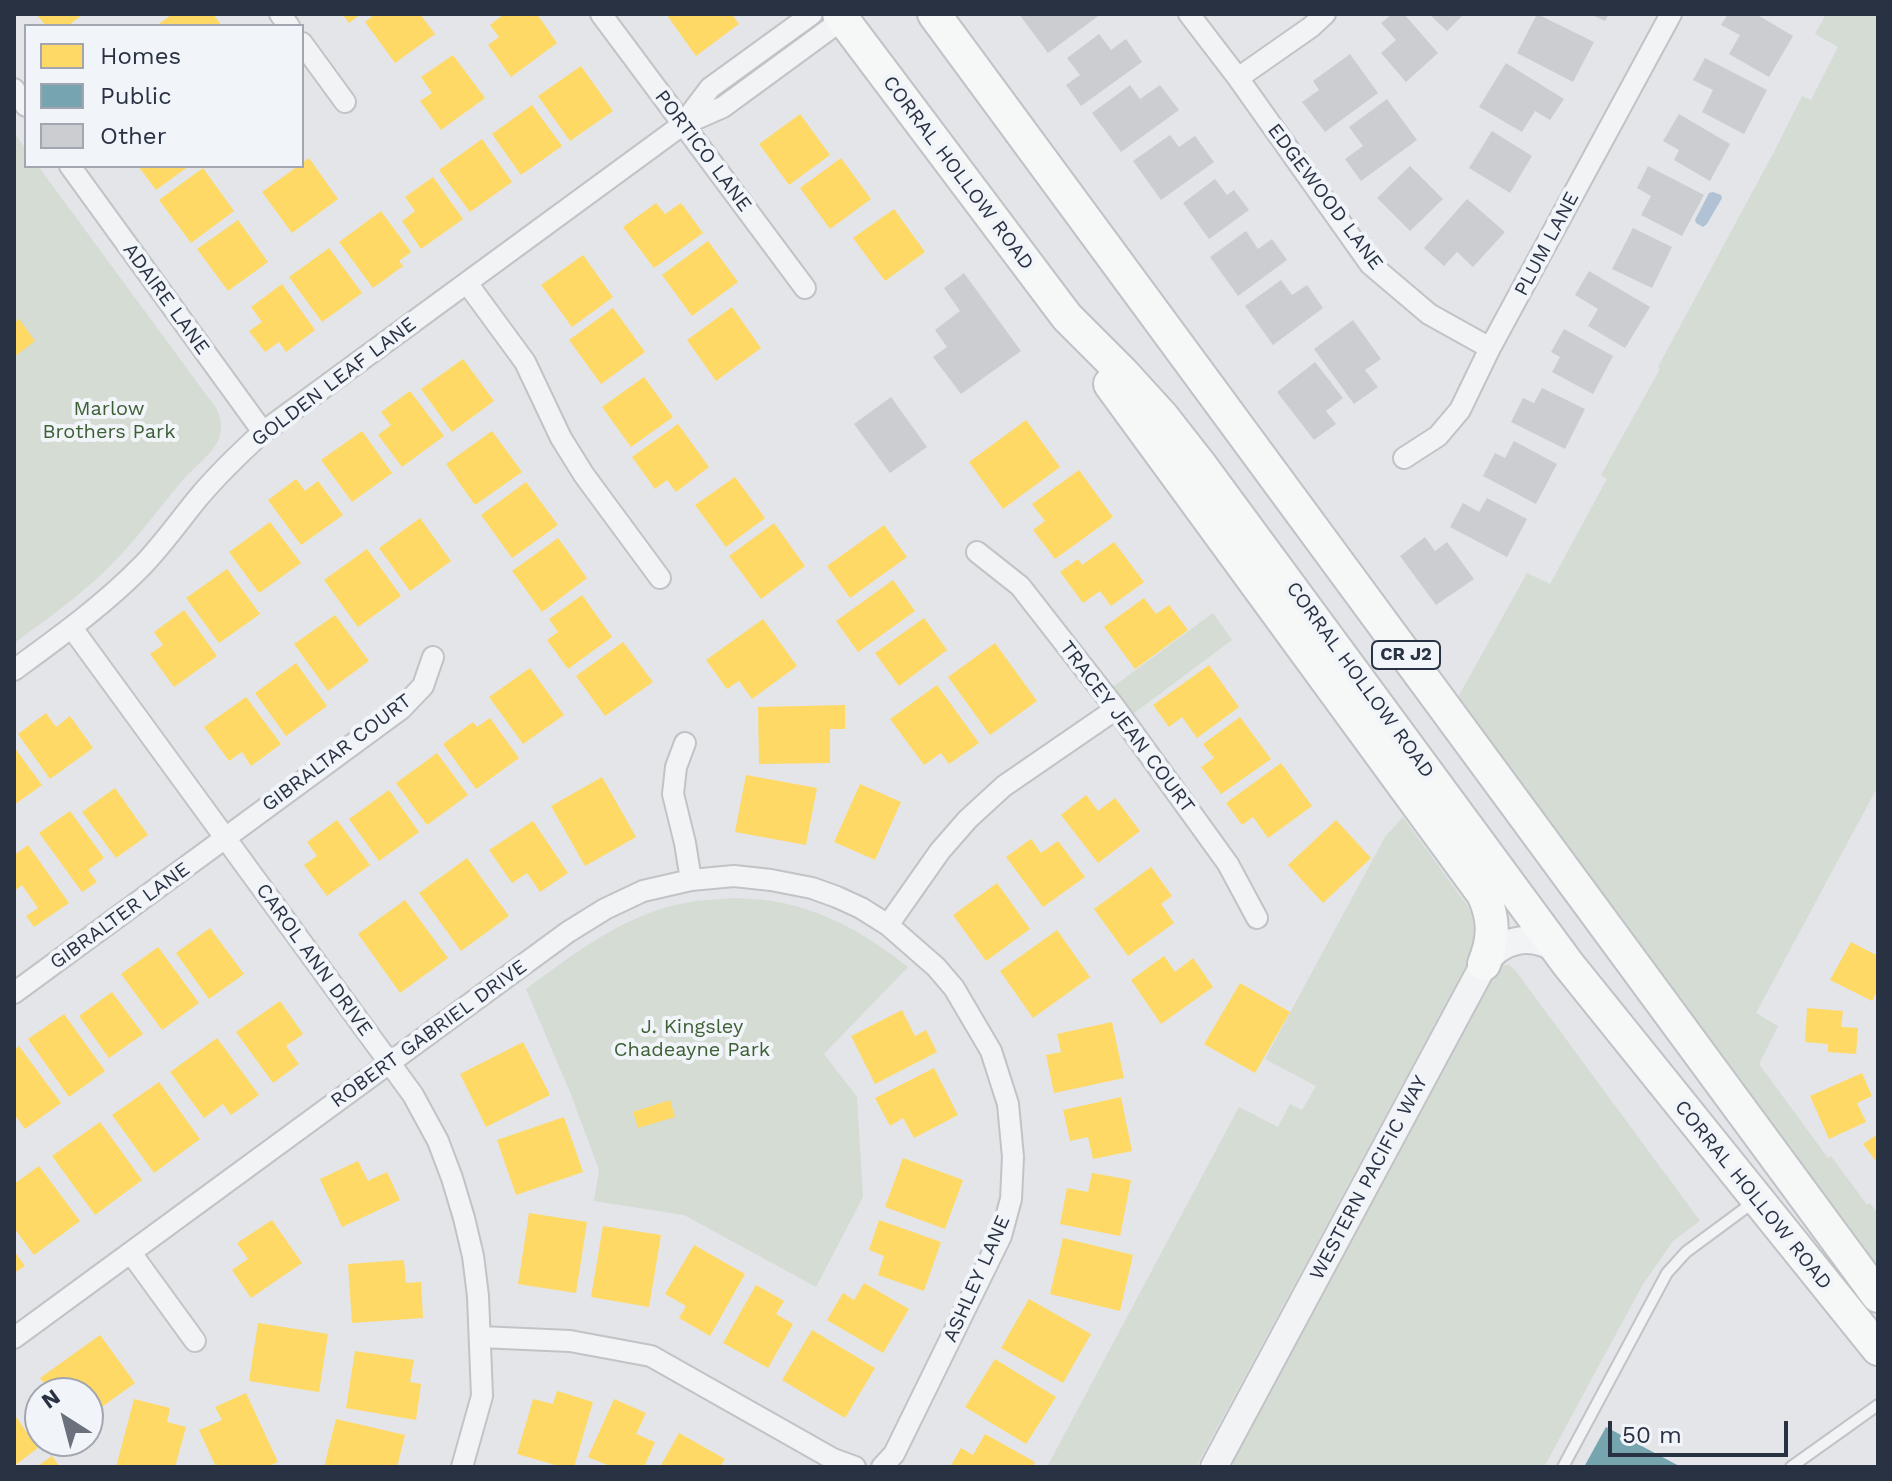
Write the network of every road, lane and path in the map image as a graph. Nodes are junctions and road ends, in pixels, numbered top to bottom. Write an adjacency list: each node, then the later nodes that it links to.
1 (601, 14): 11 (street, PORTICO LANE)
2 (812, 14): 11 (street, GOLDEN LEAF LANE)
3 (934, 14): 32 (main road, CORRAL HOLLOW ROAD / CR J2)
4 (1189, 14): 9 (street, EDGEWOOD LANE)
5 (1325, 14): 9 (street)
6 (1671, 14): 16 (street, PLUM LANE)
7 (844, 16): 11 (street, GOLDEN LEAF LANE); 15 (main road, CORRAL HOLLOW ROAD / CR J2)
8 (304, 46): 10 (street)
9 (1238, 78): 16 (street, EDGEWOOD LANE)
10 (345, 102)
11 (682, 125): 13 (street, GOLDEN LEAF LANE); 14 (street, PORTICO LANE)
12 (71, 168): 17 (street, ADAIRE LANE)
13 (467, 283): 17 (street, GOLDEN LEAF LANE); 20 (street)
14 (805, 288)
15 (1067, 317): 30 (main road, CORRAL HOLLOW ROAD / CR J2); 31 (main road)
16 (1490, 348): 18 (street, PLUM LANE)
17 (263, 432): 21 (street, GOLDEN LEAF LANE)
18 (1404, 458)
19 (977, 552): 24 (street, TRACEY JEAN COURT)
20 (660, 578)
21 (72, 628): 23 (street, GOLDEN LEAF LANE); 26 (street, CAROL ANN DRIVE)
22 (433, 657): 26 (street, GIBRALTAR COURT)
23 (14, 670)
24 (1116, 709): 28 (street, TRACEY JEAN COURT); 29 (street)
25 (685, 743): 27 (street)
26 (225, 838): 33 (street, GIBRALTER LANE); 35 (street, CAROL ANN DRIVE)
27 (691, 880): 29 (street, ROBERT GABRIEL DRIVE); 35 (street, ROBERT GABRIEL DRIVE)
28 (1257, 918)
29 (888, 925): 46 (street, ASHLEY LANE)
30 (1558, 950): 31 (street, WESTERN PACIFIC WAY); 34 (main road, CORRAL HOLLOW ROAD / CR J2)
31 (1484, 964): 47 (street, WESTERN PACIFIC WAY)
32 (1652, 989): 34 (main road); 38 (main road, CORRAL HOLLOW ROAD / CR J2)
33 (14, 993)
34 (1612, 1019): 36 (main road, CORRAL HOLLOW ROAD / CR J2)
35 (389, 1063): 37 (street, ROBERT GABRIEL DRIVE); 39 (street, CAROL ANN DRIVE)
36 (1757, 1200): 42 (main road, CORRAL HOLLOW ROAD / CR J2); 48 (lane)
37 (131, 1253): 40 (street, ROBERT GABRIEL DRIVE); 41 (street)
38 (1878, 1296)
39 (480, 1337): 44 (street, CAROL ANN DRIVE); 45 (street)
40 (14, 1338)
41 (195, 1341)
42 (1878, 1349)
43 (1878, 1405): 49 (lane)
44 (462, 1467)
45 (855, 1467)
46 (882, 1467)
47 (1214, 1467)
48 (1563, 1467)
49 (1791, 1467)

